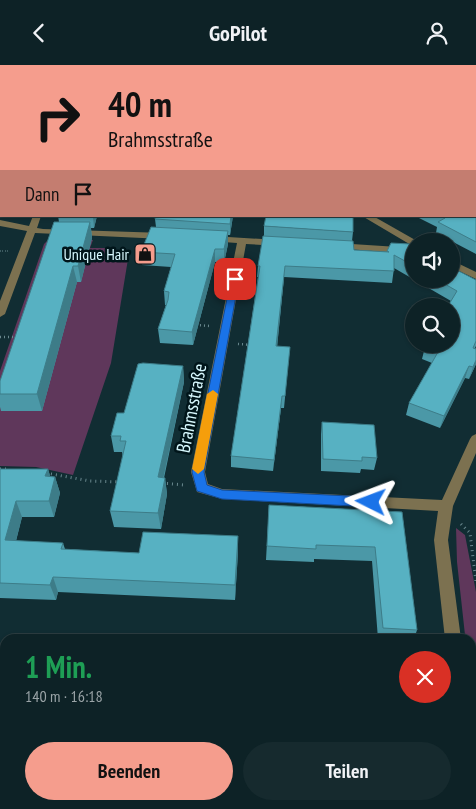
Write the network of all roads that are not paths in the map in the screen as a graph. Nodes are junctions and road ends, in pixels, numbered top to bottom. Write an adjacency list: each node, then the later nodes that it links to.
1 (37, 217): 4 (street)
2 (368, 217): 7 (street)
3 (0, 223): 4 (street)
4 (32, 230): 5 (street); 14 (street)
5 (176, 236)
6 (203, 238): 8 (street)
7 (405, 238)
8 (242, 241): 9 (street); 16 (street, Brahmsstraße)
9 (290, 243)
10 (328, 246): 11 (street)
11 (405, 250)
12 (460, 268): 13 (street)
13 (476, 276)
14 (0, 314)
15 (476, 439): 16 (street)
16 (446, 506): 17 (street)
17 (452, 634)

